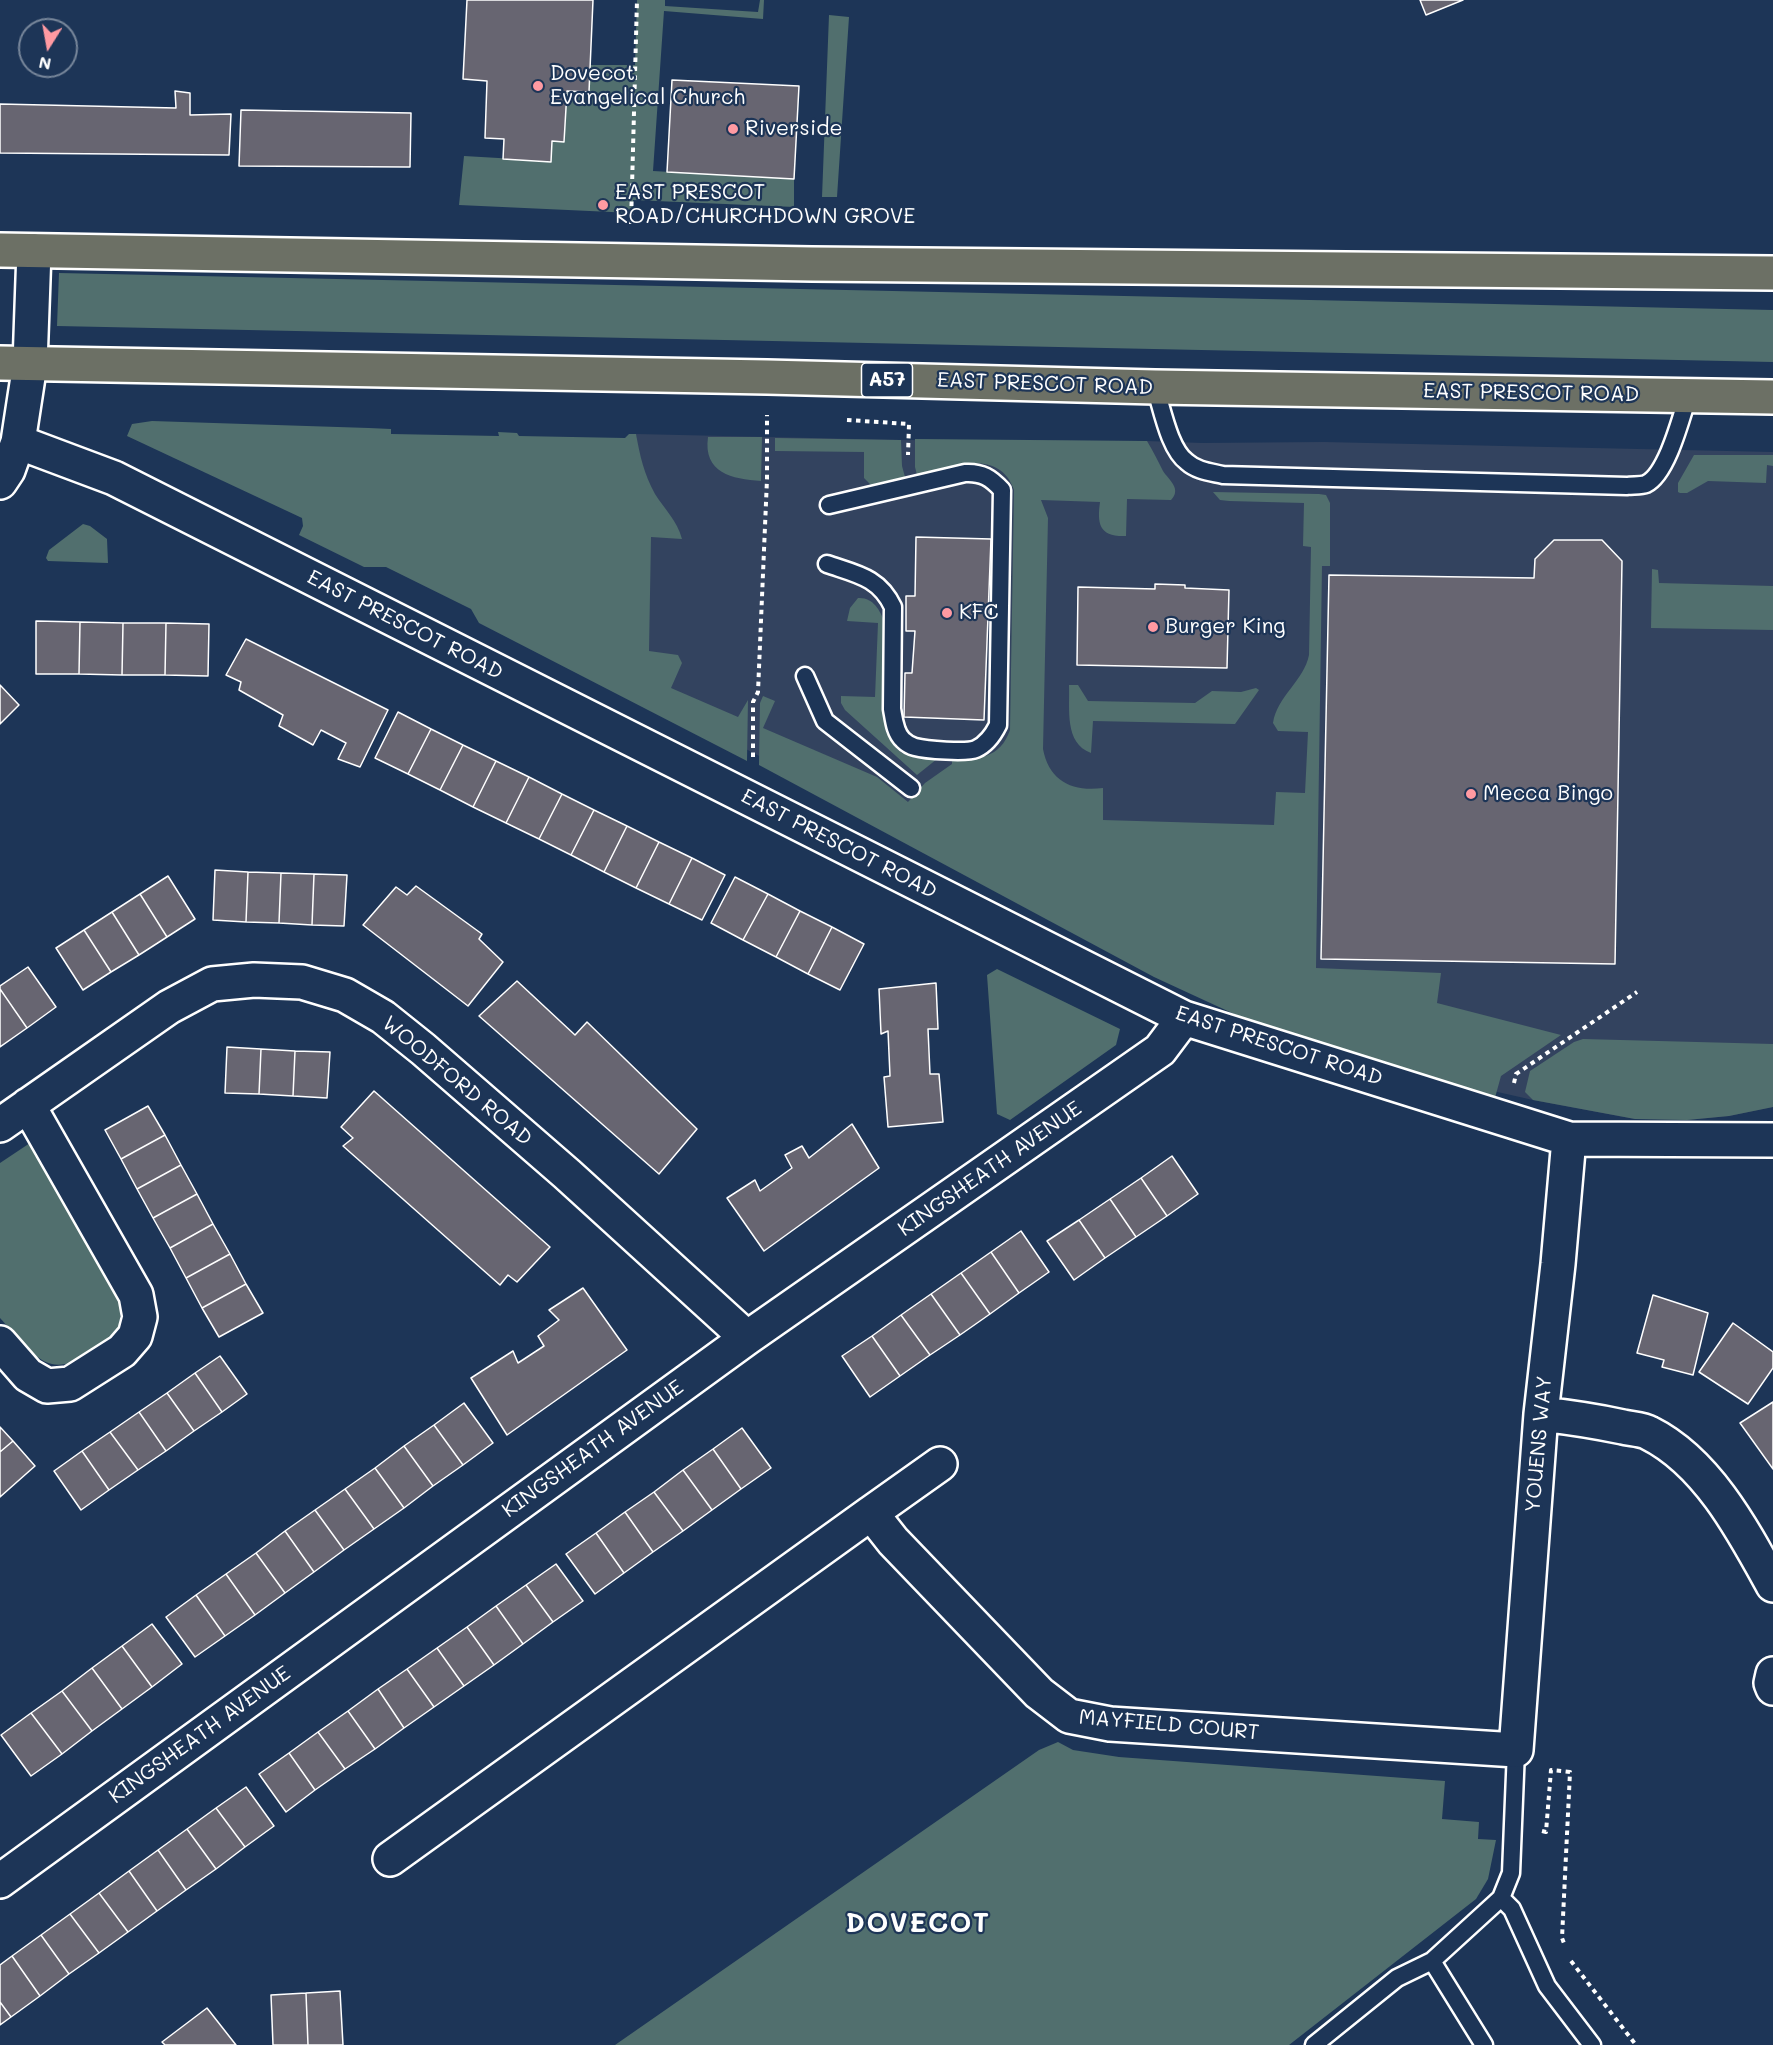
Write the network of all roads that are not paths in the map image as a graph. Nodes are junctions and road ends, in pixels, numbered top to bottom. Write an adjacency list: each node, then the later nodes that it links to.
1 (0, 250): 2 (highway)
2 (34, 250): 3 (highway); 4 (street)
3 (1773, 273)
4 (15, 363): 5 (highway, EAST PRESCOT ROAD / A57); 8 (street)
5 (1155, 387): 6 (highway, EAST PRESCOT ROAD / A57); 6 (lane)
6 (1688, 396): 7 (highway, EAST PRESCOT ROAD / A57)
7 (1773, 397)
8 (18, 442): 9 (street); 14 (street, EAST PRESCOT ROAD)
9 (0, 482)
10 (829, 505): 11 (lane)
11 (827, 564)
12 (805, 676): 13 (lane)
13 (910, 788)
14 (1184, 1018): 17 (street, EAST PRESCOT ROAD); 19 (street, KINGSHEATH AVENUE)
15 (28, 1105): 16 (street, WOODFORD ROAD); 19 (street, WOODFORD ROAD); 20 (street)
16 (0, 1125)
17 (1569, 1139): 18 (street, EAST PRESCOT ROAD); 21 (street, YOUENS WAY)
18 (1773, 1140)
19 (747, 1338): 29 (street, KINGSHEATH AVENUE)
20 (0, 1343)
21 (1540, 1414): 24 (street); 27 (street, YOUENS WAY)
22 (940, 1464): 23 (street)
23 (871, 1513): 27 (street, MAYFIELD COURT); 28 (street)
24 (1773, 1585)
25 (1773, 1674): 26 (street)
26 (1773, 1688)
27 (1516, 1750): 30 (lane)
28 (390, 1859)
29 (6, 1867)
30 (1501, 1898): 31 (lane); 34 (lane)
31 (1432, 1961): 32 (lane); 33 (lane)
32 (1314, 2045)
33 (1484, 2045)
34 (1592, 2045)

